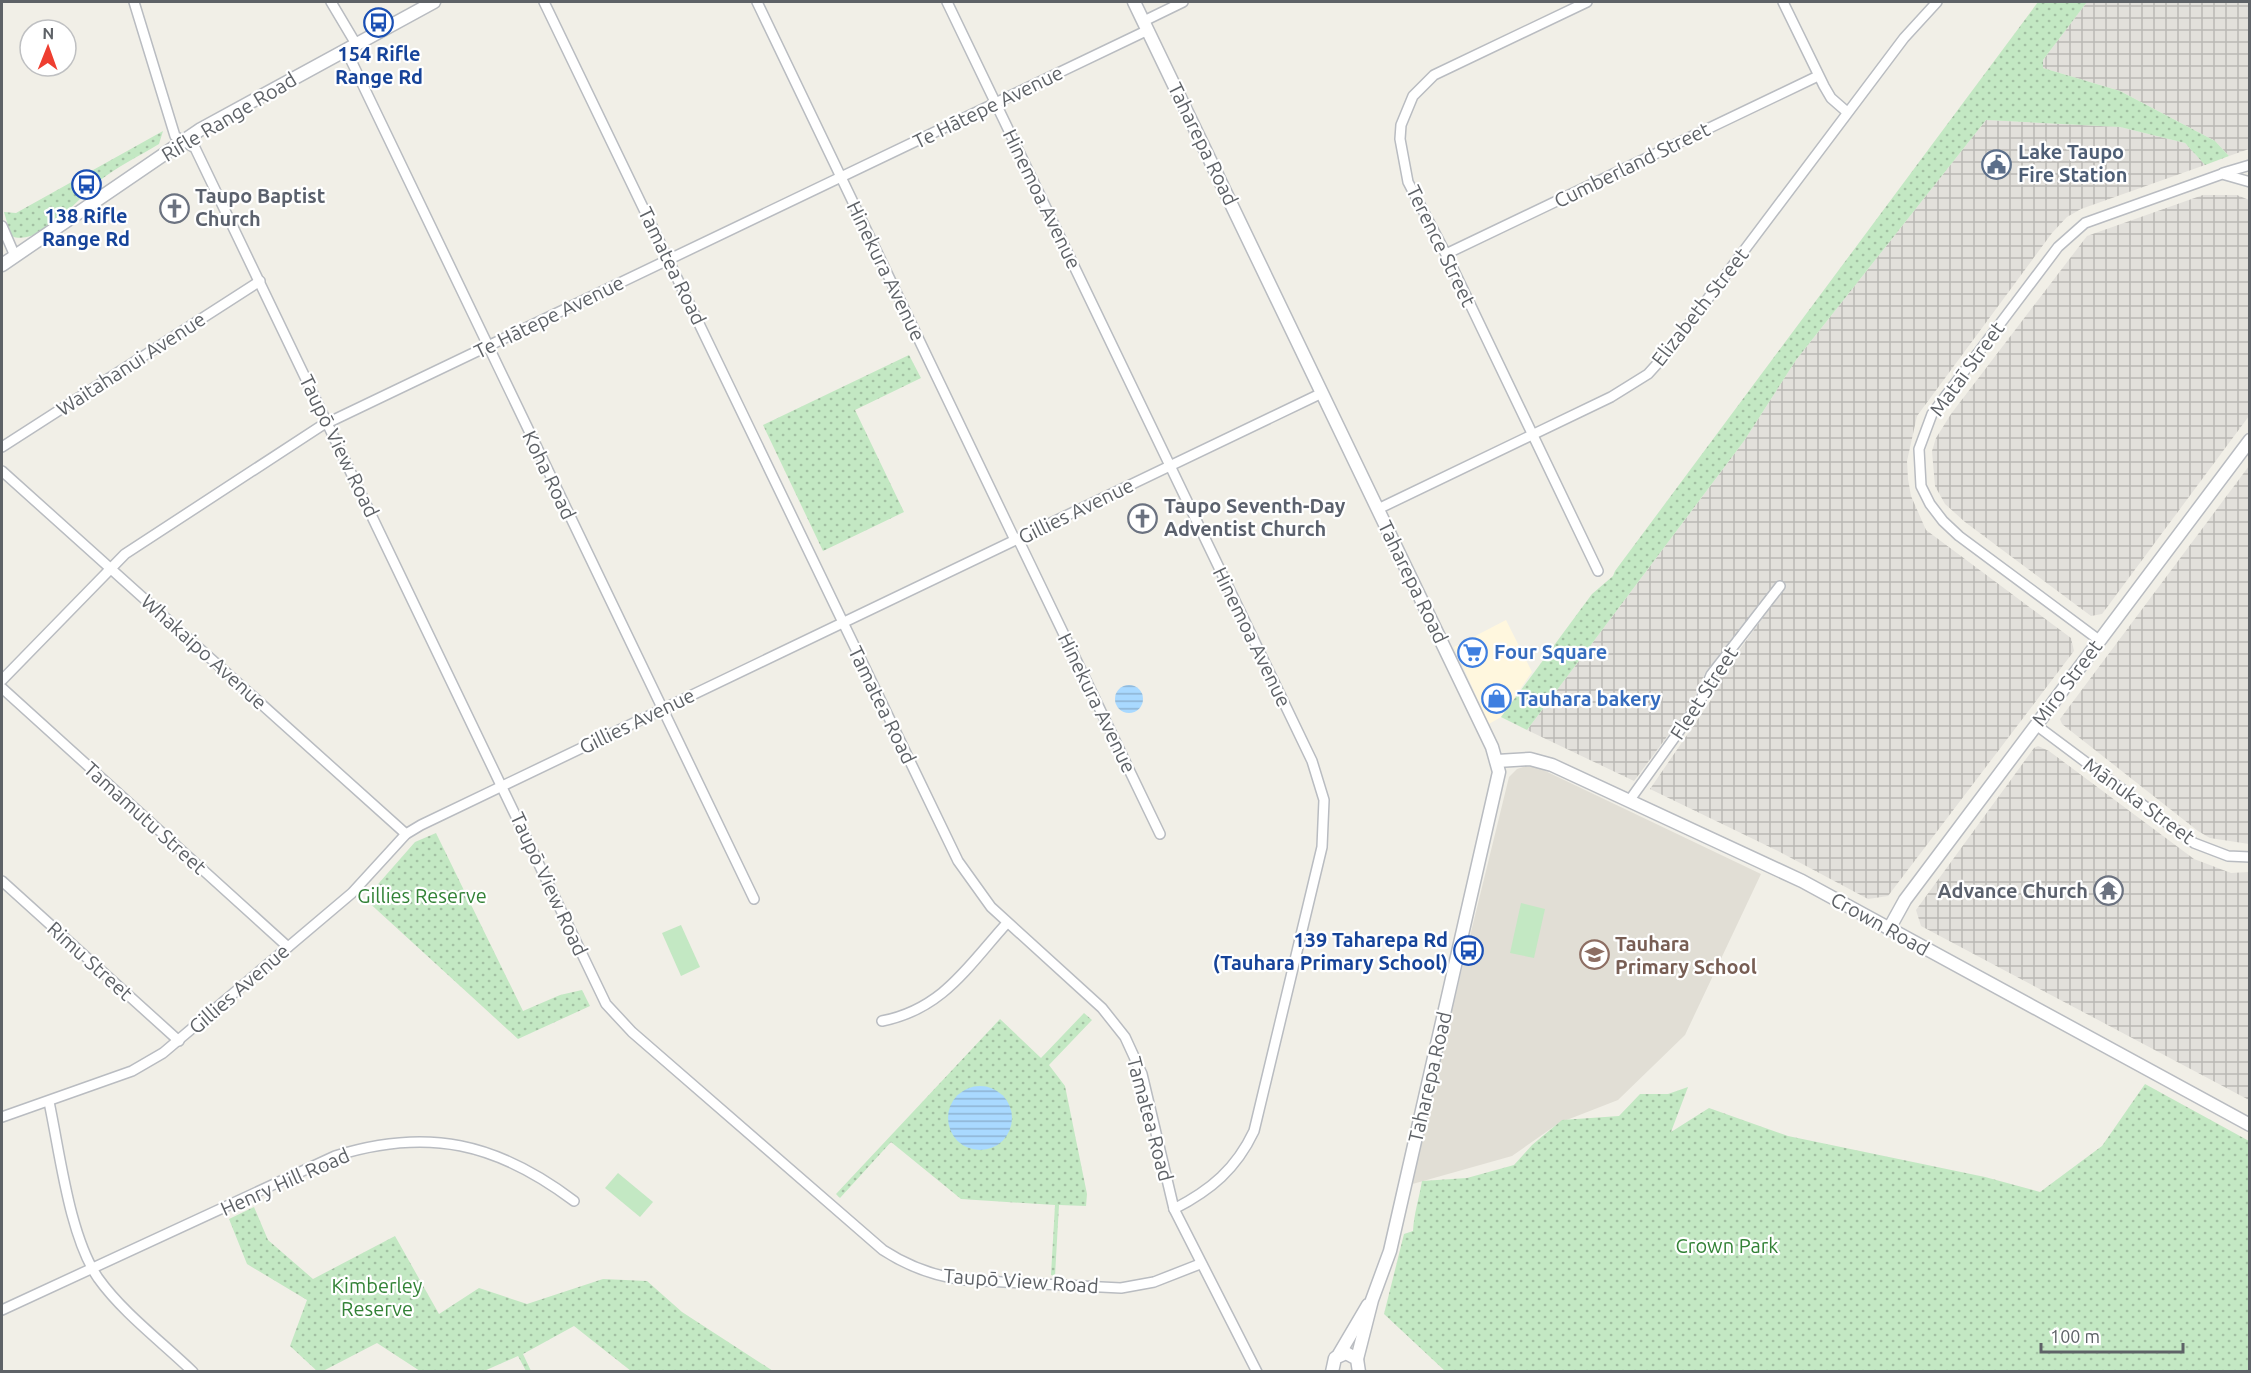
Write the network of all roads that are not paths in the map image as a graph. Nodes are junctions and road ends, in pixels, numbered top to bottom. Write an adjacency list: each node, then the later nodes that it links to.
1 (134, 2): 17 (street, Taupō View Road)
2 (331, 2): 13 (street, Koha Road)
3 (434, 2): 13 (street, Rifle Range Road)
4 (544, 2): 25 (street, Tamatea Road)
5 (757, 2): 20 (street, Hinekura Avenue)
6 (947, 2): 15 (street, Hinemoa Avenue)
7 (1134, 2): 12 (street, Taharepa Road)
8 (1183, 2): 12 (street, Te Hātepe Avenue)
9 (1587, 2): 23 (street, Terence Street)
10 (1783, 2): 14 (street)
11 (1937, 2): 16 (street, Elizabeth Street)
12 (1146, 25): 15 (street, Te Hātepe Avenue); 29 (street, Taharepa Road)
13 (351, 47): 17 (street, Rifle Range Road); 28 (street, Koha Road)
14 (1818, 76): 16 (street); 23 (street, Cumberland Street)
15 (996, 103): 20 (street, Te Hātepe Avenue); 34 (street, Hinemoa Avenue)
16 (1847, 112): 31 (street, Elizabeth Street)
17 (182, 141): 24 (street, Rifle Range Road); 27 (street, Taupō View Road)
18 (2250, 165): 19 (street, Mataī Street)
19 (2222, 174): 21 (street); 42 (street, Mataī Street)
20 (841, 177): 25 (street, Te Hātepe Avenue); 37 (street, Hinekura Avenue)
21 (2250, 182)
22 (2, 226): 24 (street)
23 (1446, 254): 31 (street, Terence Street)
24 (15, 256): 26 (street, Rifle Range Road)
25 (669, 260): 28 (street, Te Hātepe Avenue); 41 (street, Tamatea Road)
26 (2, 265)
27 (260, 281): 30 (street, Taupō View Road); 33 (street, Waitahanui Avenue)
28 (488, 347): 30 (street, Te Hātepe Avenue); 45 (street, Koha Road)
29 (1322, 393): 34 (street, Gillies Avenue); 36 (street, Taharepa Road)
30 (328, 423): 38 (street, Te Hātepe Avenue); 48 (street, Taupō View Road)
31 (1533, 434): 36 (street, Elizabeth Street); 39 (street, Terence Street)
32 (2250, 440): 42 (street, Miro Street)
33 (2, 447)
34 (1170, 466): 37 (street, Gillies Avenue); 64 (street, Hinemoa Avenue)
35 (2, 471): 38 (street, Whakaipo Avenue)
36 (1378, 509): 47 (street, Taharepa Road)
37 (1016, 540): 41 (street, Gillies Avenue); 51 (street, Hinekura Avenue)
38 (111, 567): 43 (street, Te Hātepe Avenue); 50 (street, Whakaipo Avenue)
39 (1598, 571)
40 (1780, 586): 49 (street, Fleet Street)
41 (843, 623): 45 (street, Gillies Avenue); 55 (street, Tamatea Road)
42 (2099, 640): 46 (street, Miro Street)
43 (2, 680)
44 (2, 688): 57 (street, Tamamutu Street)
45 (662, 709): 48 (street, Gillies Avenue); 54 (street, Koha Road)
46 (2036, 725): 52 (street, Mānuka Street); 56 (street, Miro Street)
47 (1497, 761): 49 (street, Crown Road); 67 (street, Taharepa Road)
48 (502, 786): 50 (street, Gillies Avenue); 65 (street, Taupō View Road)
49 (1629, 801): 56 (street, Crown Road)
50 (406, 834): 57 (street, Gillies Avenue)
51 (1160, 834)
52 (2250, 857)
53 (2, 882): 59 (street, Rimu Street)
54 (754, 899)
55 (1007, 923): 58 (street); 64 (street, Tamatea Road)
56 (1889, 929): 62 (street, Crown Road)
57 (288, 947): 59 (street, Gillies Avenue)
58 (882, 1021)
59 (179, 1041): 60 (street, Gillies Avenue)
60 (49, 1102): 61 (street, Gillies Avenue); 66 (street)
61 (2, 1117)
62 (2250, 1125)
63 (574, 1201): 66 (street, Henry Hill Road)
64 (1174, 1209): 65 (street, Tamatea Road)
65 (1200, 1264): 72 (street, Tamatea Road)
66 (93, 1268): 68 (street, Henry Hill Road); 71 (street)
67 (1372, 1300): 69 (street, Taharepa Road); 70 (street, Taharepa Road)
68 (2, 1310)
69 (1334, 1364): 70 (street, Taharepa Road); 73 (street)
70 (1358, 1365)
71 (193, 1371)
72 (1257, 1371)
73 (1318, 1371)

